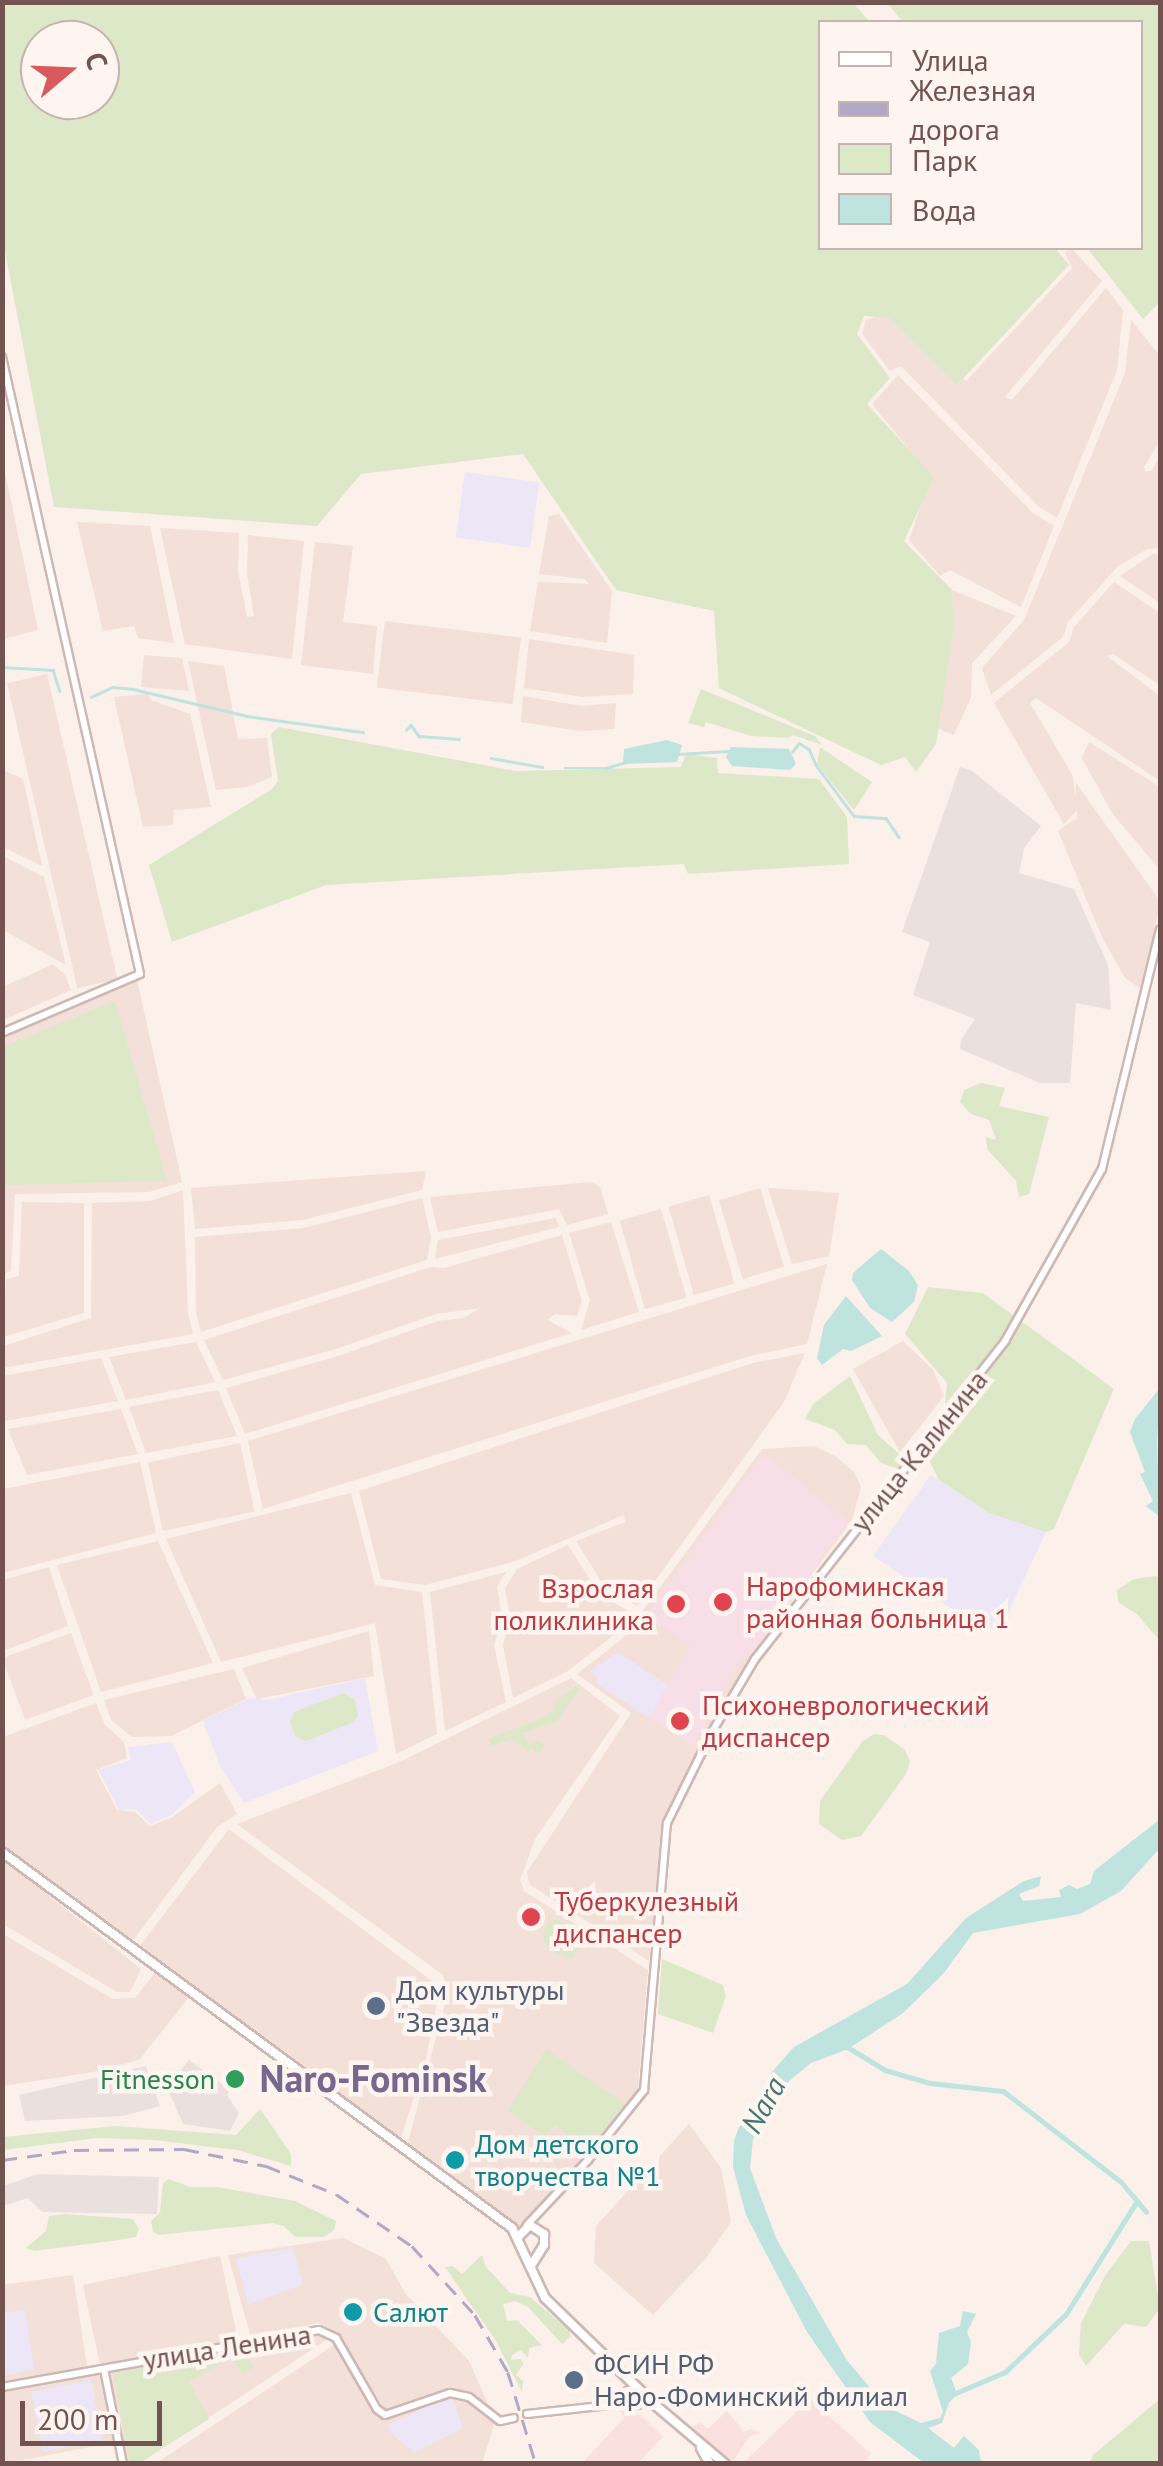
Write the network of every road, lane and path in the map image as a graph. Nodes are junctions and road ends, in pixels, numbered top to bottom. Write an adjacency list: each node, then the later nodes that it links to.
1 (2, 357): 3 (street)
2 (1160, 930): 5 (street, улица Калинина)
3 (2, 1033)
4 (2, 1852): 8 (main road)
5 (538, 2215): 6 (street, улица Калинина); 7 (street)
6 (525, 2226): 7 (main road); 8 (main road)
7 (539, 2227): 10 (main road)
8 (516, 2234): 9 (main road)
9 (523, 2249): 10 (main road); 11 (main road)
10 (537, 2252): 11 (main road)
11 (531, 2266): 14 (main road)
12 (104, 2369): 13 (street, улица Ленина); 16 (street, улица Ленина); 18 (street)
13 (2, 2387)
14 (632, 2397): 15 (street); 17 (main road)
15 (526, 2414)
16 (514, 2418)
17 (698, 2445): 19 (main road); 20 (main road)
18 (123, 2464)
19 (710, 2464)
20 (726, 2464)

